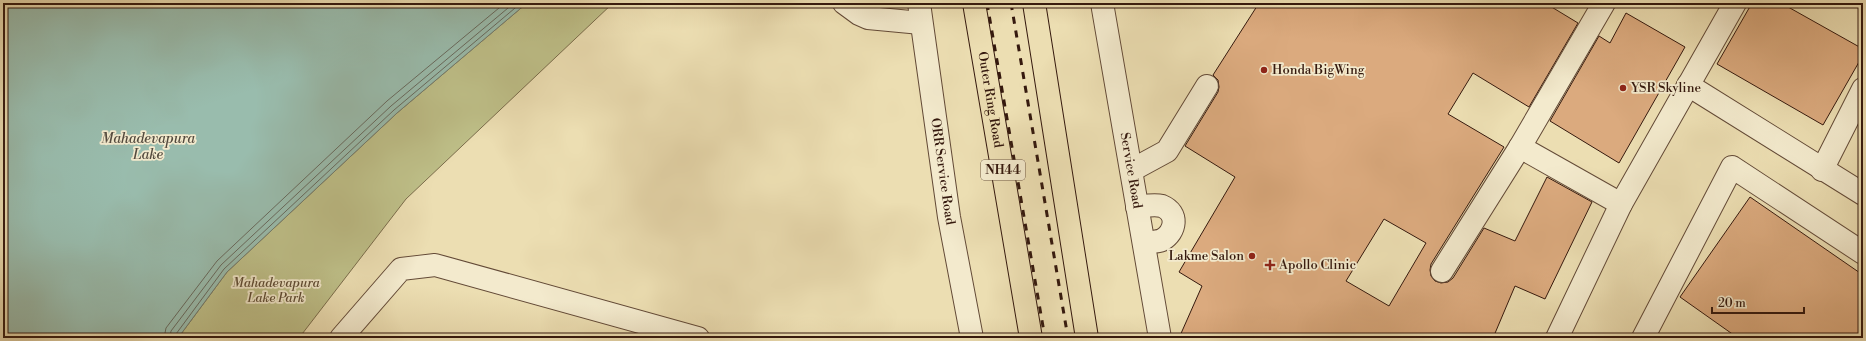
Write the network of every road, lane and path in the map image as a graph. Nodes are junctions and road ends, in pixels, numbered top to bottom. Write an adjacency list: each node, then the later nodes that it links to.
1 (844, 3): 7 (street)
2 (974, 3): 23 (highway, Outer Ring Road / NH44)
3 (1034, 3): 24 (highway)
4 (1102, 3): 12 (street, Service Road)
5 (1735, 3): 8 (street)
6 (1596, 6): 11 (street)
7 (920, 13): 22 (street, ORR Service Road)
8 (1688, 85): 13 (street); 15 (street)
9 (1207, 86): 12 (street)
10 (1863, 89): 13 (street)
11 (1520, 147): 15 (street); 19 (street)
12 (1132, 170): 16 (street, Service Road)
13 (1822, 170): 14 (street)
14 (1863, 194)
15 (1621, 204): 26 (street)
16 (1138, 207): 17 (street, Service Road); 17 (street)
17 (1144, 243): 25 (street, Service Road)
18 (1863, 253): 27 (street)
19 (1442, 271)
20 (341, 338): 21 (street)
21 (698, 338)
22 (972, 338)
23 (1031, 338)
24 (1086, 338)
25 (1160, 338)
26 (1558, 338)
27 (1643, 338)

